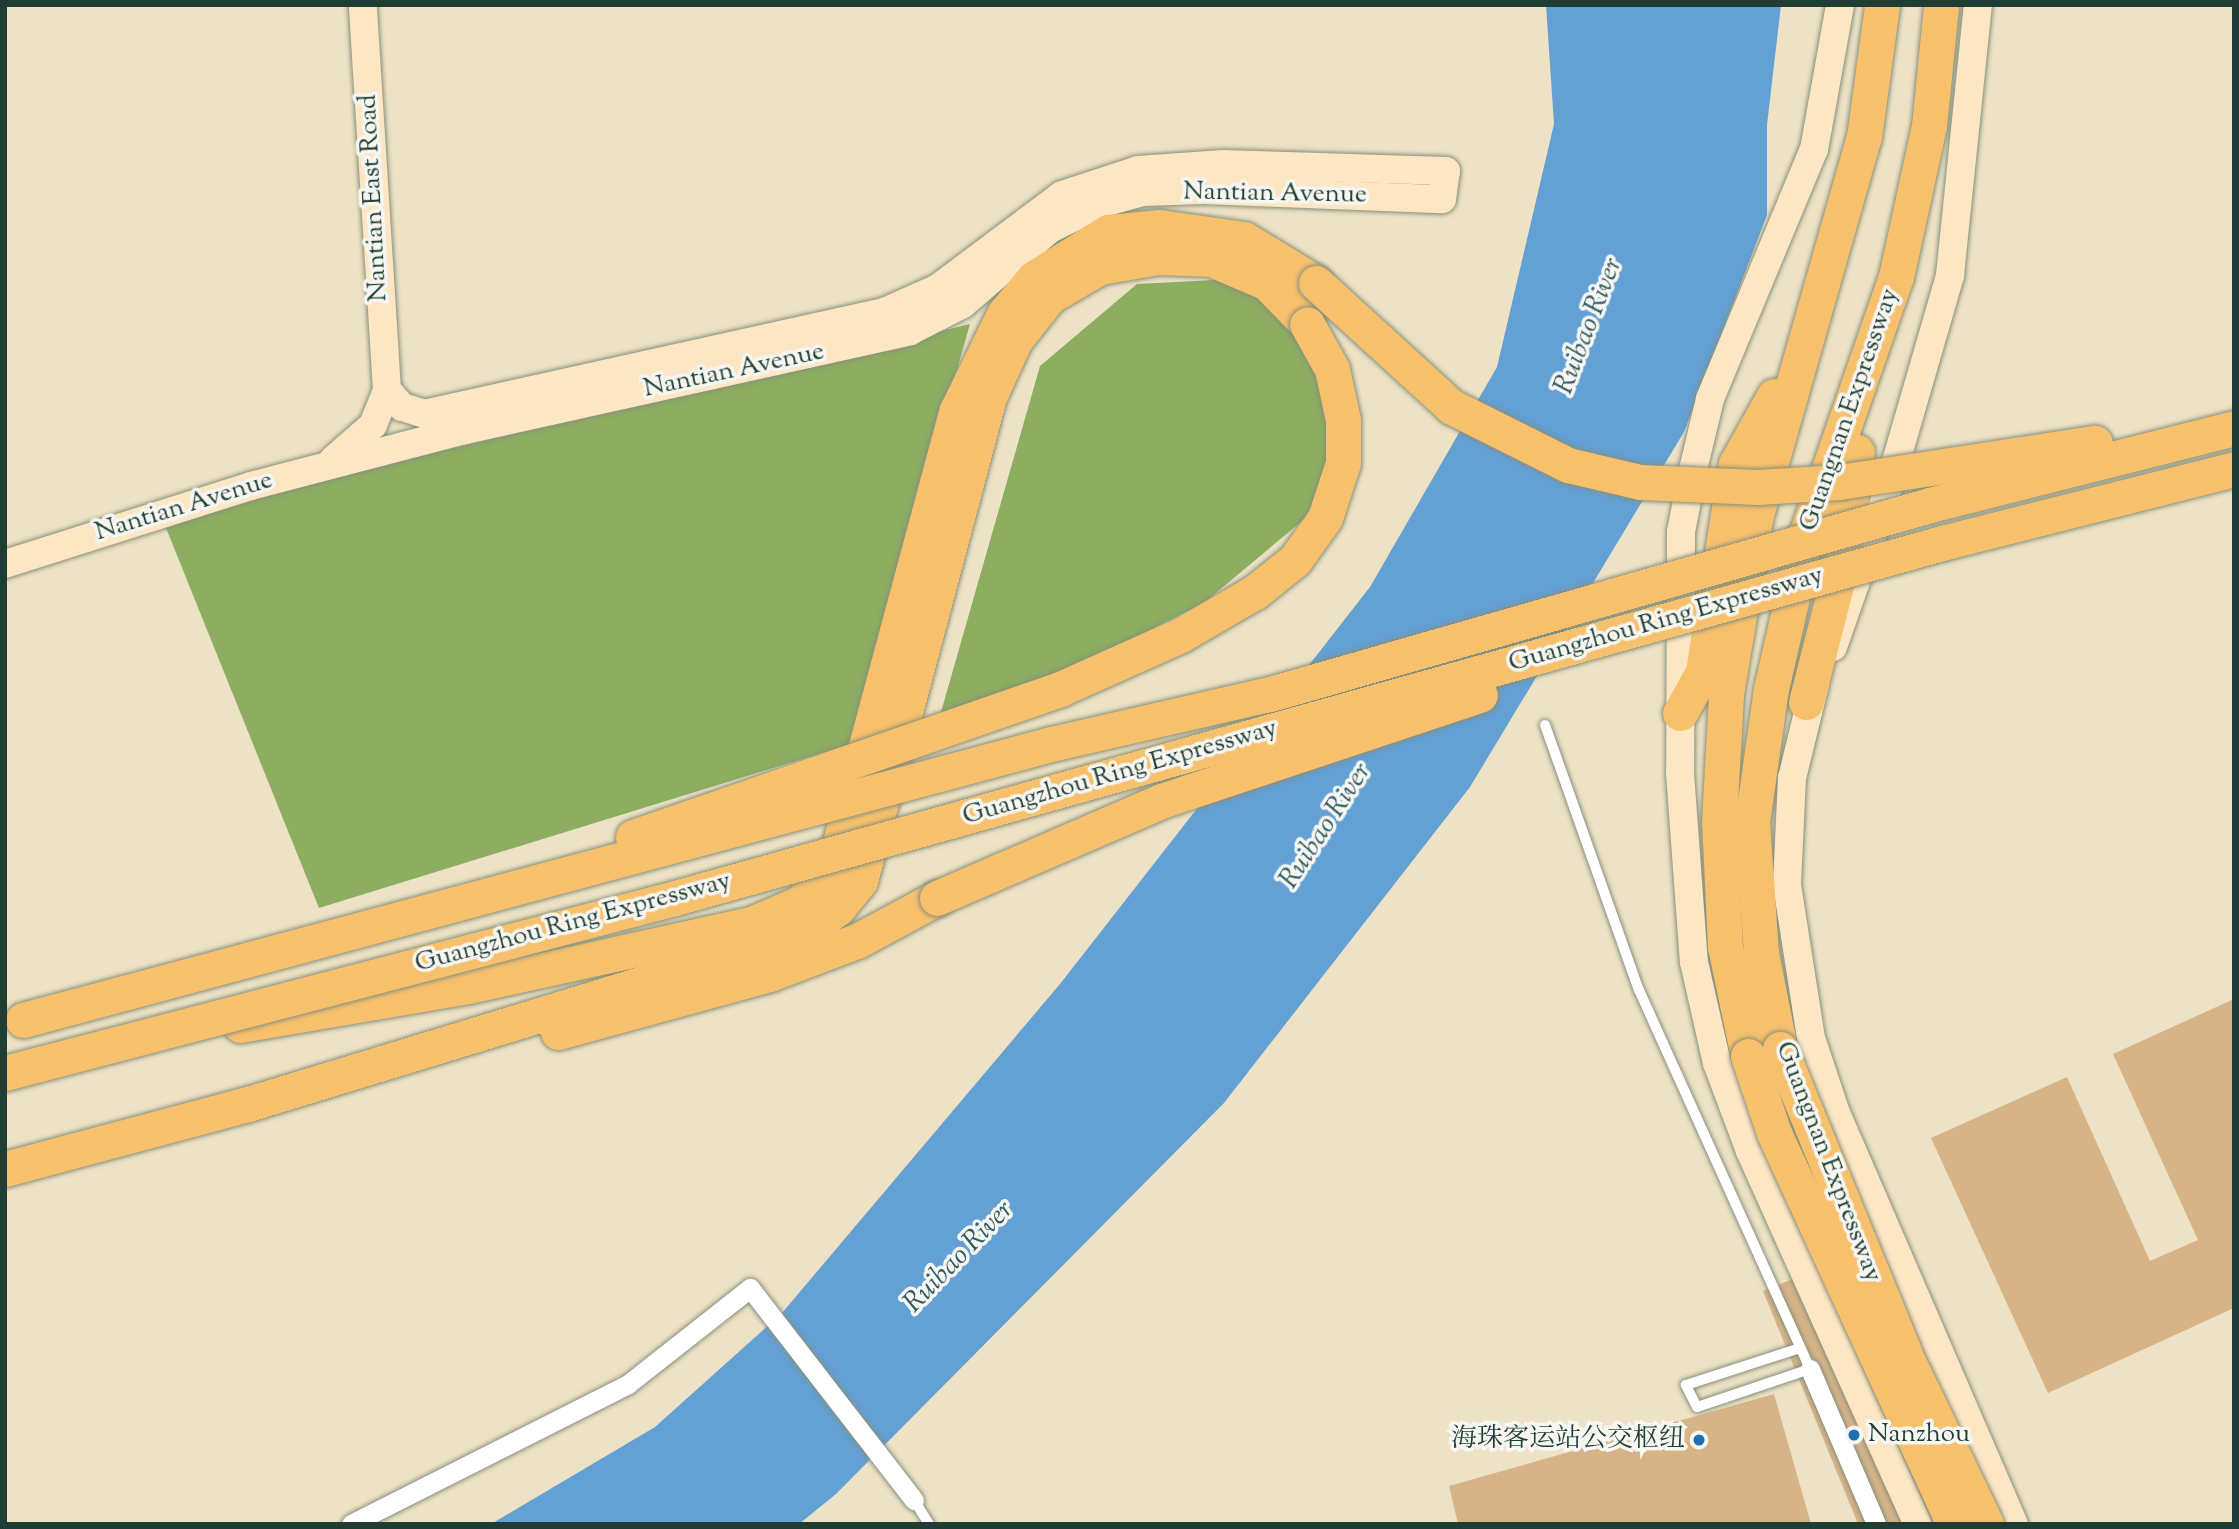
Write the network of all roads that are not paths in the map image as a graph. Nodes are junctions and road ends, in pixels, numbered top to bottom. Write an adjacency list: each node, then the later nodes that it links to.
1 (363, 5): 8 (main road, Nantian East Road)
2 (1840, 5): 15 (main road)
3 (1882, 5): 6 (highway, Guangnan Expressway)
4 (1941, 5): 7 (highway, Guangnan Expressway)
5 (1978, 5): 14 (main road)
6 (1804, 345): 15 (highway); 18 (highway, Guangnan Expressway)
7 (1872, 353): 14 (highway); 18 (highway, Guangnan Expressway)
8 (387, 390): 10 (main road); 10 (main road, Nantian Avenue)
9 (2234, 426): 17 (highway, Guangzhou Ring Expressway, bridge); 19 (highway, bridge)
10 (321, 467): 13 (main road, Nantian Avenue)
11 (2234, 469): 12 (highway, Guangzhou Ring Expressway, bridge)
12 (1946, 542): 20 (highway, Guangzhou Ring Expressway, bridge); 21 (highway, bridge)
13 (5, 564)
14 (1806, 702): 32 (main road)
15 (1680, 713): 29 (main road)
16 (1545, 725): 23 (lane)
17 (14, 1022): 21 (highway, bridge)
18 (1764, 1052): 30 (highway, Guangnan Expressway, bridge); 31 (highway, Guangnan Expressway, bridge)
19 (5, 1063)
20 (5, 1073)
21 (248, 1104): 22 (highway)
22 (5, 1169)
23 (1800, 1348): 24 (lane); 24 (lane)
24 (1810, 1369): 28 (street)
25 (914, 1500): 26 (street); 27 (lane)
26 (351, 1524)
27 (929, 1524)
28 (1876, 1524)
29 (1918, 1524)
30 (1954, 1524)
31 (1986, 1524)
32 (2014, 1524)

